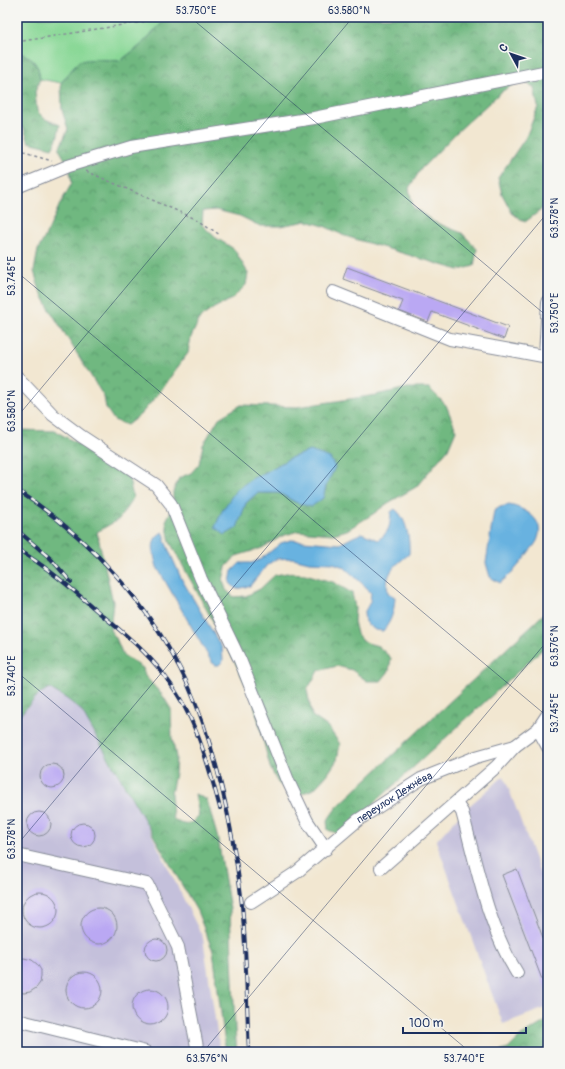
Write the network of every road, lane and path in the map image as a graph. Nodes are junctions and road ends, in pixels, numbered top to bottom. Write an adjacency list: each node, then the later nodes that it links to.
1 (172, 17): 2 (path)
2 (17, 42)
3 (548, 71): 5 (street)
4 (17, 151): 5 (path)
5 (68, 166): 6 (street); 7 (path)
6 (17, 187)
7 (220, 235)
8 (333, 292): 10 (street)
9 (548, 302): 10 (street)
10 (546, 356)
11 (17, 377): 17 (street)
12 (548, 714): 13 (street, переулок Дежнёва)
13 (538, 729): 14 (street, переулок Дежнёва); 15 (street)
14 (515, 746): 16 (street); 17 (street, переулок Дежнёва)
15 (548, 747)
16 (456, 803): 19 (street); 21 (street)
17 (326, 849): 20 (street, переулок Дежнёва)
18 (17, 855): 24 (street)
19 (381, 868)
20 (251, 902)
21 (517, 973)
22 (17, 1020): 23 (street)
23 (146, 1052)
24 (198, 1052)

